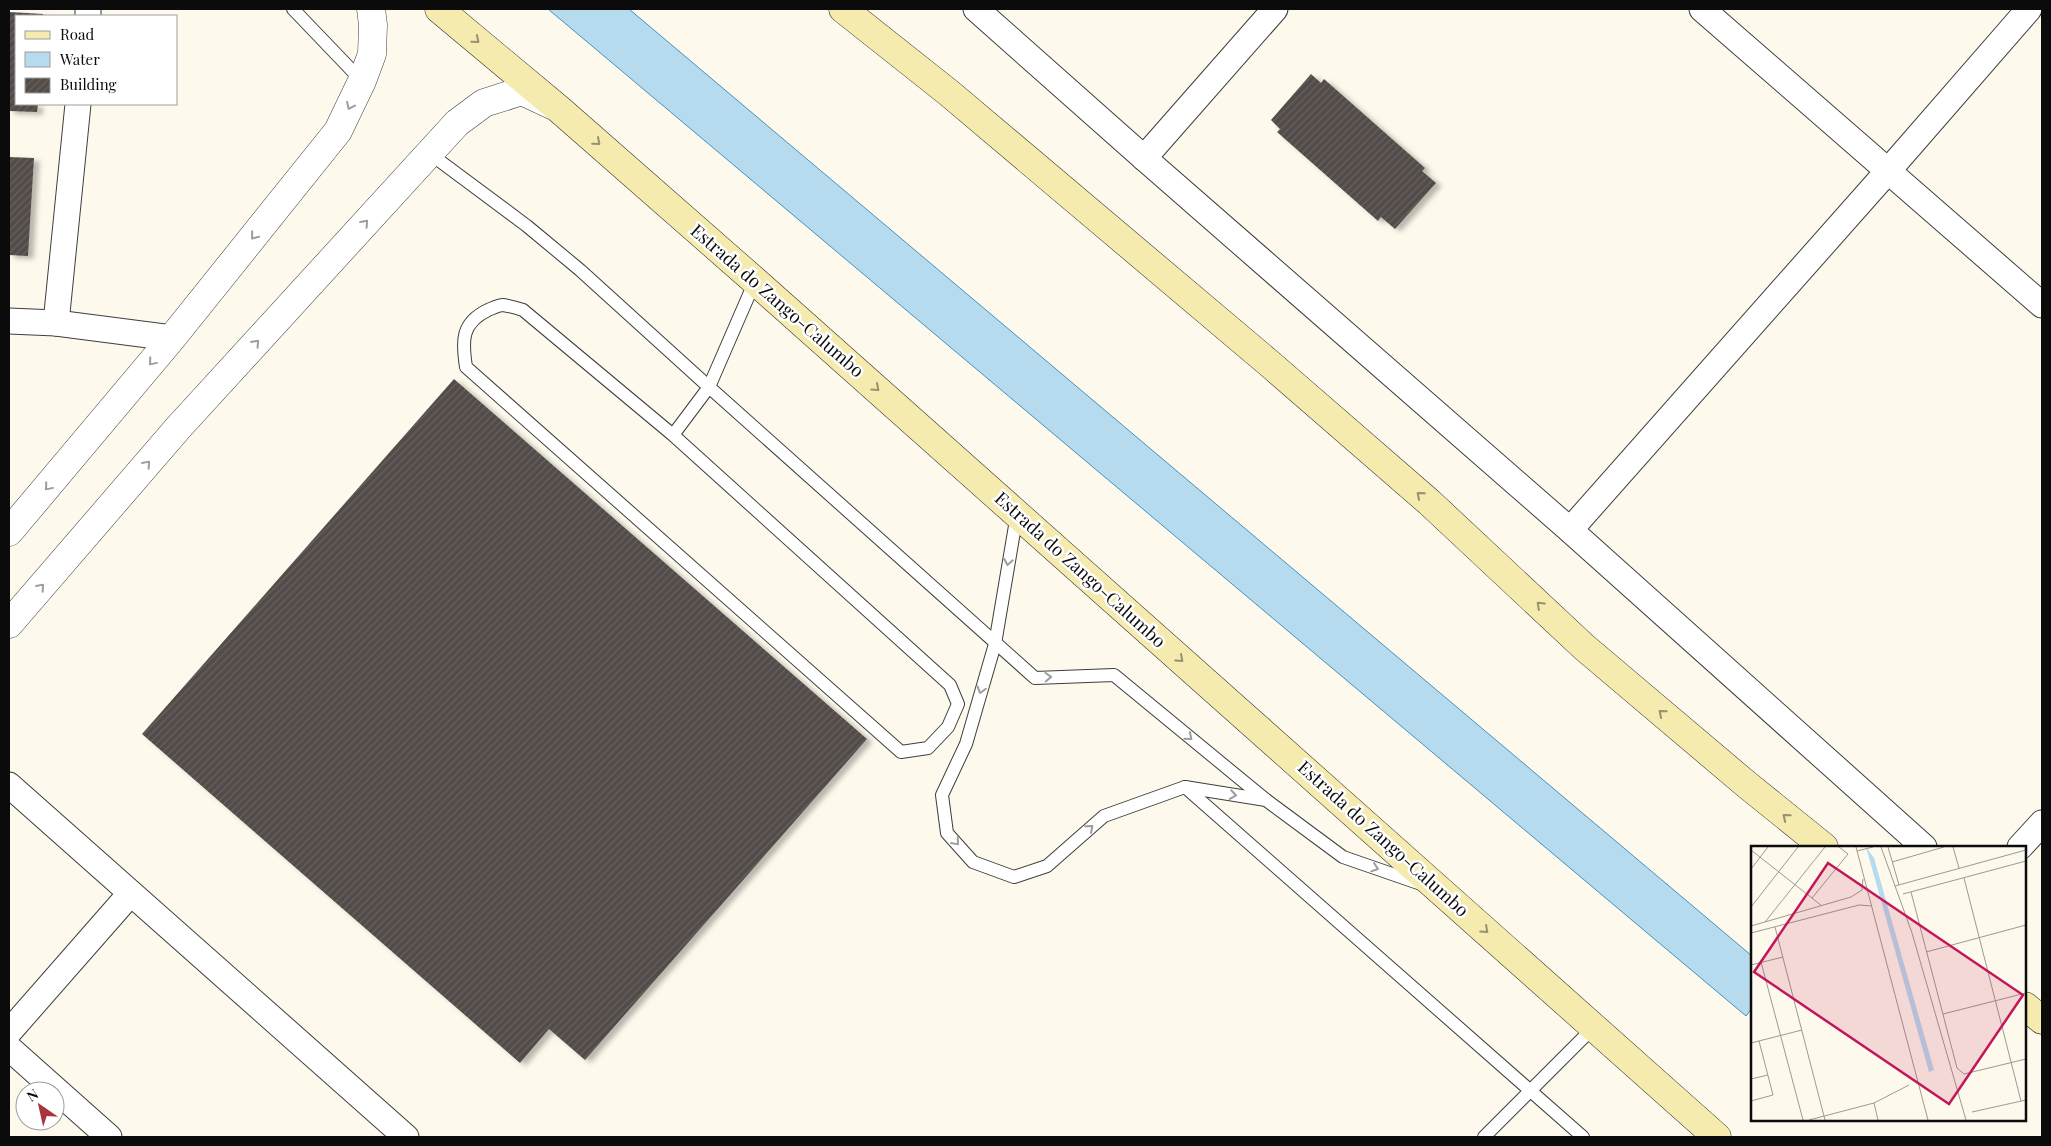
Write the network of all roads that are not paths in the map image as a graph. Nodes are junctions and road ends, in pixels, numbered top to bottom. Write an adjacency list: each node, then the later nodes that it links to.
1 (293, 9): 9 (lane)
2 (371, 9): 9 (street)
3 (439, 9): 11 (main road, Estrada do Zango-Calumbo, one-way to 11)
4 (843, 9): 31 (main road, one-way to 4)
5 (976, 9): 13 (street)
6 (1275, 9): 13 (street)
7 (1702, 9): 14 (street)
8 (2029, 9): 14 (street)
9 (362, 81): 19 (street, one-way to 19)
10 (78, 105): 18 (street)
11 (560, 110): 12 (street); 15 (main road, Estrada do Zango-Calumbo, one-way to 15)
12 (428, 153): 20 (lane); 25 (street, one-way to 12)
13 (1144, 158): 23 (street)
14 (1888, 171): 16 (street); 23 (street)
15 (755, 281): 20 (lane); 22 (main road, Estrada do Zango-Calumbo, one-way to 22)
16 (2042, 305)
17 (9, 320): 18 (street)
18 (56, 323): 19 (street)
19 (172, 338): 24 (street, one-way to 24)
20 (709, 387): 21 (lane); 26 (lane)
21 (672, 436): 21 (lane)
22 (1016, 514): 26 (lane, one-way to 26); 34 (main road, Estrada do Zango-Calumbo, one-way to 34)
23 (1570, 530): 32 (street)
24 (9, 532)
25 (9, 624)
26 (995, 644): 28 (lane, one-way to 28); 29 (lane, one-way to 29)
27 (9, 785): 35 (street)
28 (1185, 787): 29 (lane, one-way to 29); 41 (lane)
29 (1266, 800): 34 (lane, one-way to 34)
30 (2042, 823): 33 (street)
31 (1823, 846)
32 (1923, 846)
33 (2021, 846)
34 (1439, 890): 38 (main road, Estrada do Zango-Calumbo, one-way to 38)
35 (130, 894): 39 (street); 43 (street)
36 (2026, 1007): 37 (main road)
37 (2042, 1020)
38 (1594, 1028): 41 (lane); 46 (main road, Estrada do Zango-Calumbo)
39 (9, 1032)
40 (9, 1048): 42 (street)
41 (1530, 1091): 44 (lane); 45 (lane)
42 (109, 1137)
43 (406, 1137)
44 (1484, 1137)
45 (1583, 1137)
46 (1717, 1137)

